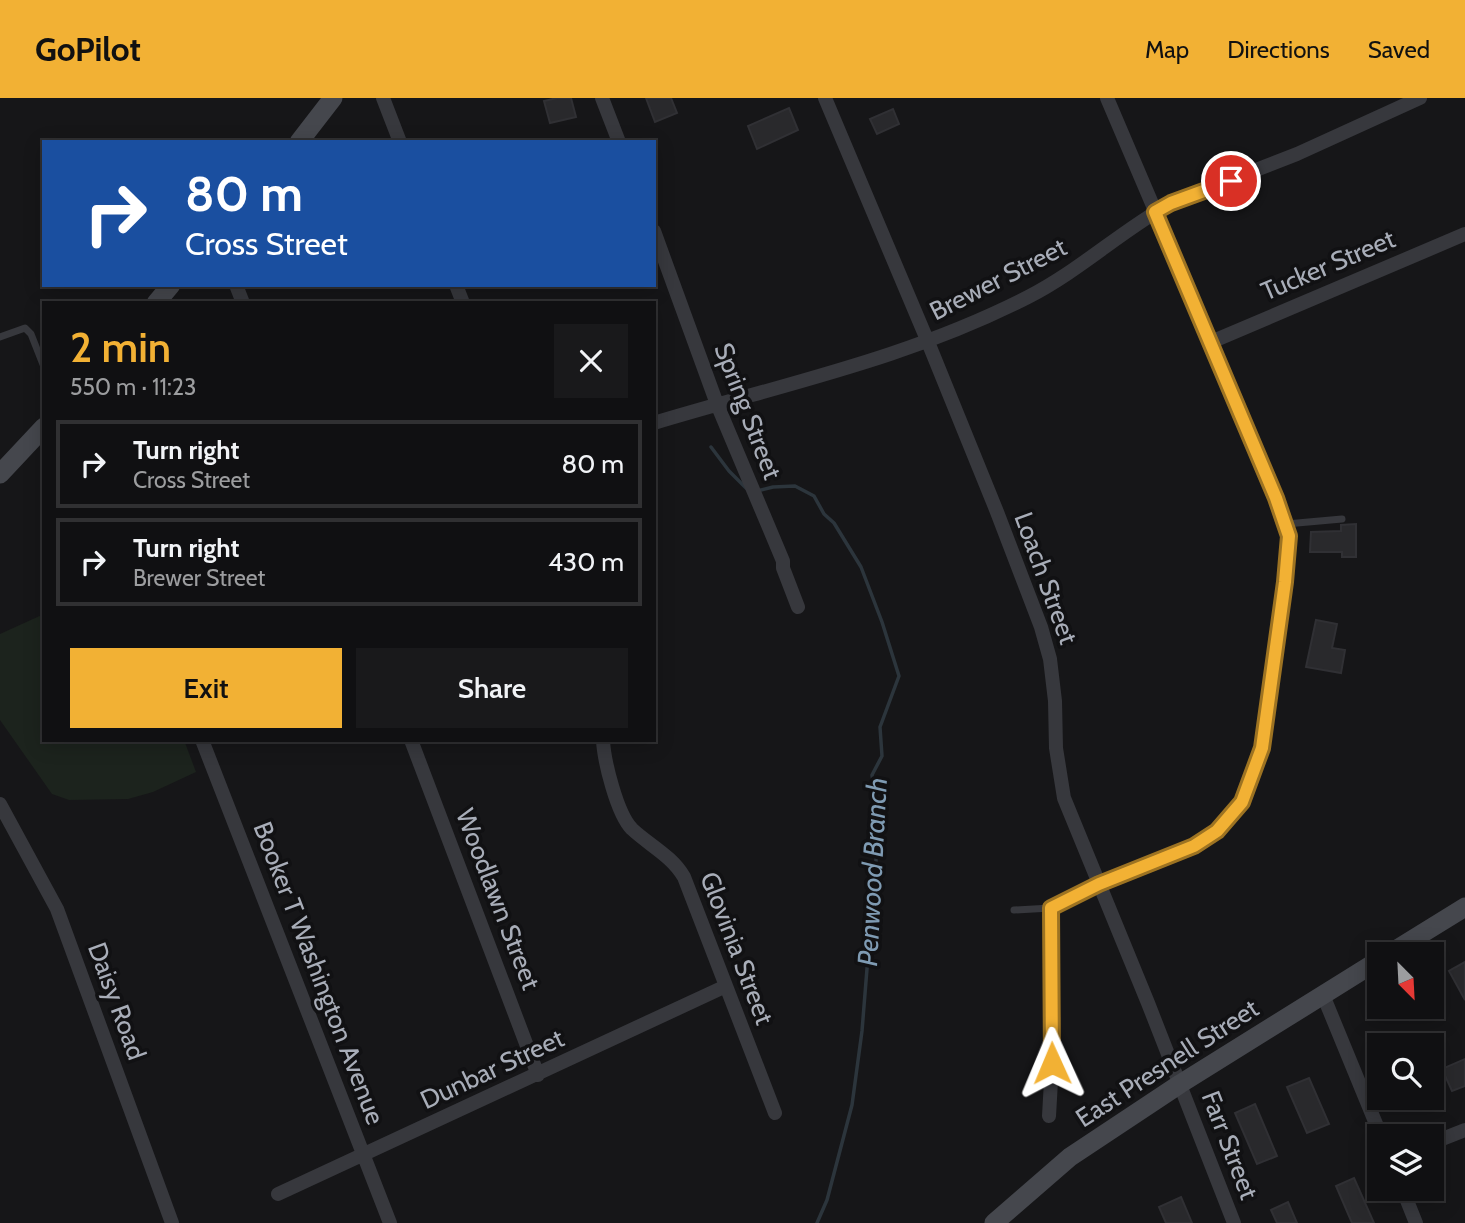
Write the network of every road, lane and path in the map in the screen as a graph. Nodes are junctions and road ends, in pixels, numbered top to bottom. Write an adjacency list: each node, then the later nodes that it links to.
1 (333, 98): 7 (main road)
2 (383, 98): 8 (street)
3 (602, 98): 9 (street)
4 (825, 98): 16 (street, Loach Street)
5 (1107, 98): 10 (street)
6 (1420, 98): 10 (street, Brewer Street)
7 (301, 140)
8 (399, 140)
9 (618, 140)
10 (1155, 212): 16 (street, Brewer Street); 17 (street)
11 (1465, 234): 17 (street, Tucker Street)
12 (656, 237): 19 (street, Spring Street)
13 (169, 287): 14 (main road)
14 (158, 301)
15 (0, 337): 18 (lane)
16 (928, 342): 19 (street, Brewer Street); 30 (street, Loach Street)
17 (1211, 342): 24 (street)
18 (42, 363)
19 (717, 404): 20 (street, Brewer Street); 25 (street, Spring Street)
20 (656, 422)
21 (42, 428): 22 (main road)
22 (0, 474)
23 (1342, 519): 24 (lane)
24 (1285, 524): 30 (street)
25 (798, 607)
26 (203, 742): 45 (street, Booker T Washington Avenue)
27 (412, 742): 38 (street, Woodlawn Street)
28 (603, 742): 36 (street, Glovinia Street)
29 (0, 804): 48 (street, Daisy Road)
30 (1099, 884): 32 (street); 39 (street, Loach Street)
31 (1465, 906): 34 (main road)
32 (1051, 908): 33 (lane); 41 (street)
33 (1014, 910)
34 (1408, 942)
35 (1367, 967): 37 (main road, East Presnell Street)
36 (726, 986): 38 (street, Dunbar Street); 40 (street, Glovinia Street)
37 (1322, 995): 39 (main road, East Presnell Street); 42 (street)
38 (538, 1075): 45 (street, Dunbar Street)
39 (1180, 1084): 50 (main road, East Presnell Street); 51 (street, Farr Street)
40 (775, 1112)
41 (1049, 1116)
42 (1376, 1124)
43 (1465, 1130): 44 (street)
44 (1444, 1138)
45 (363, 1155): 46 (street, Dunbar Street); 49 (street, Booker T Washington Avenue)
46 (278, 1194)
47 (1407, 1201): 52 (street)
48 (172, 1223)
49 (390, 1223)
50 (994, 1223)
51 (1234, 1223)
52 (1416, 1223)

